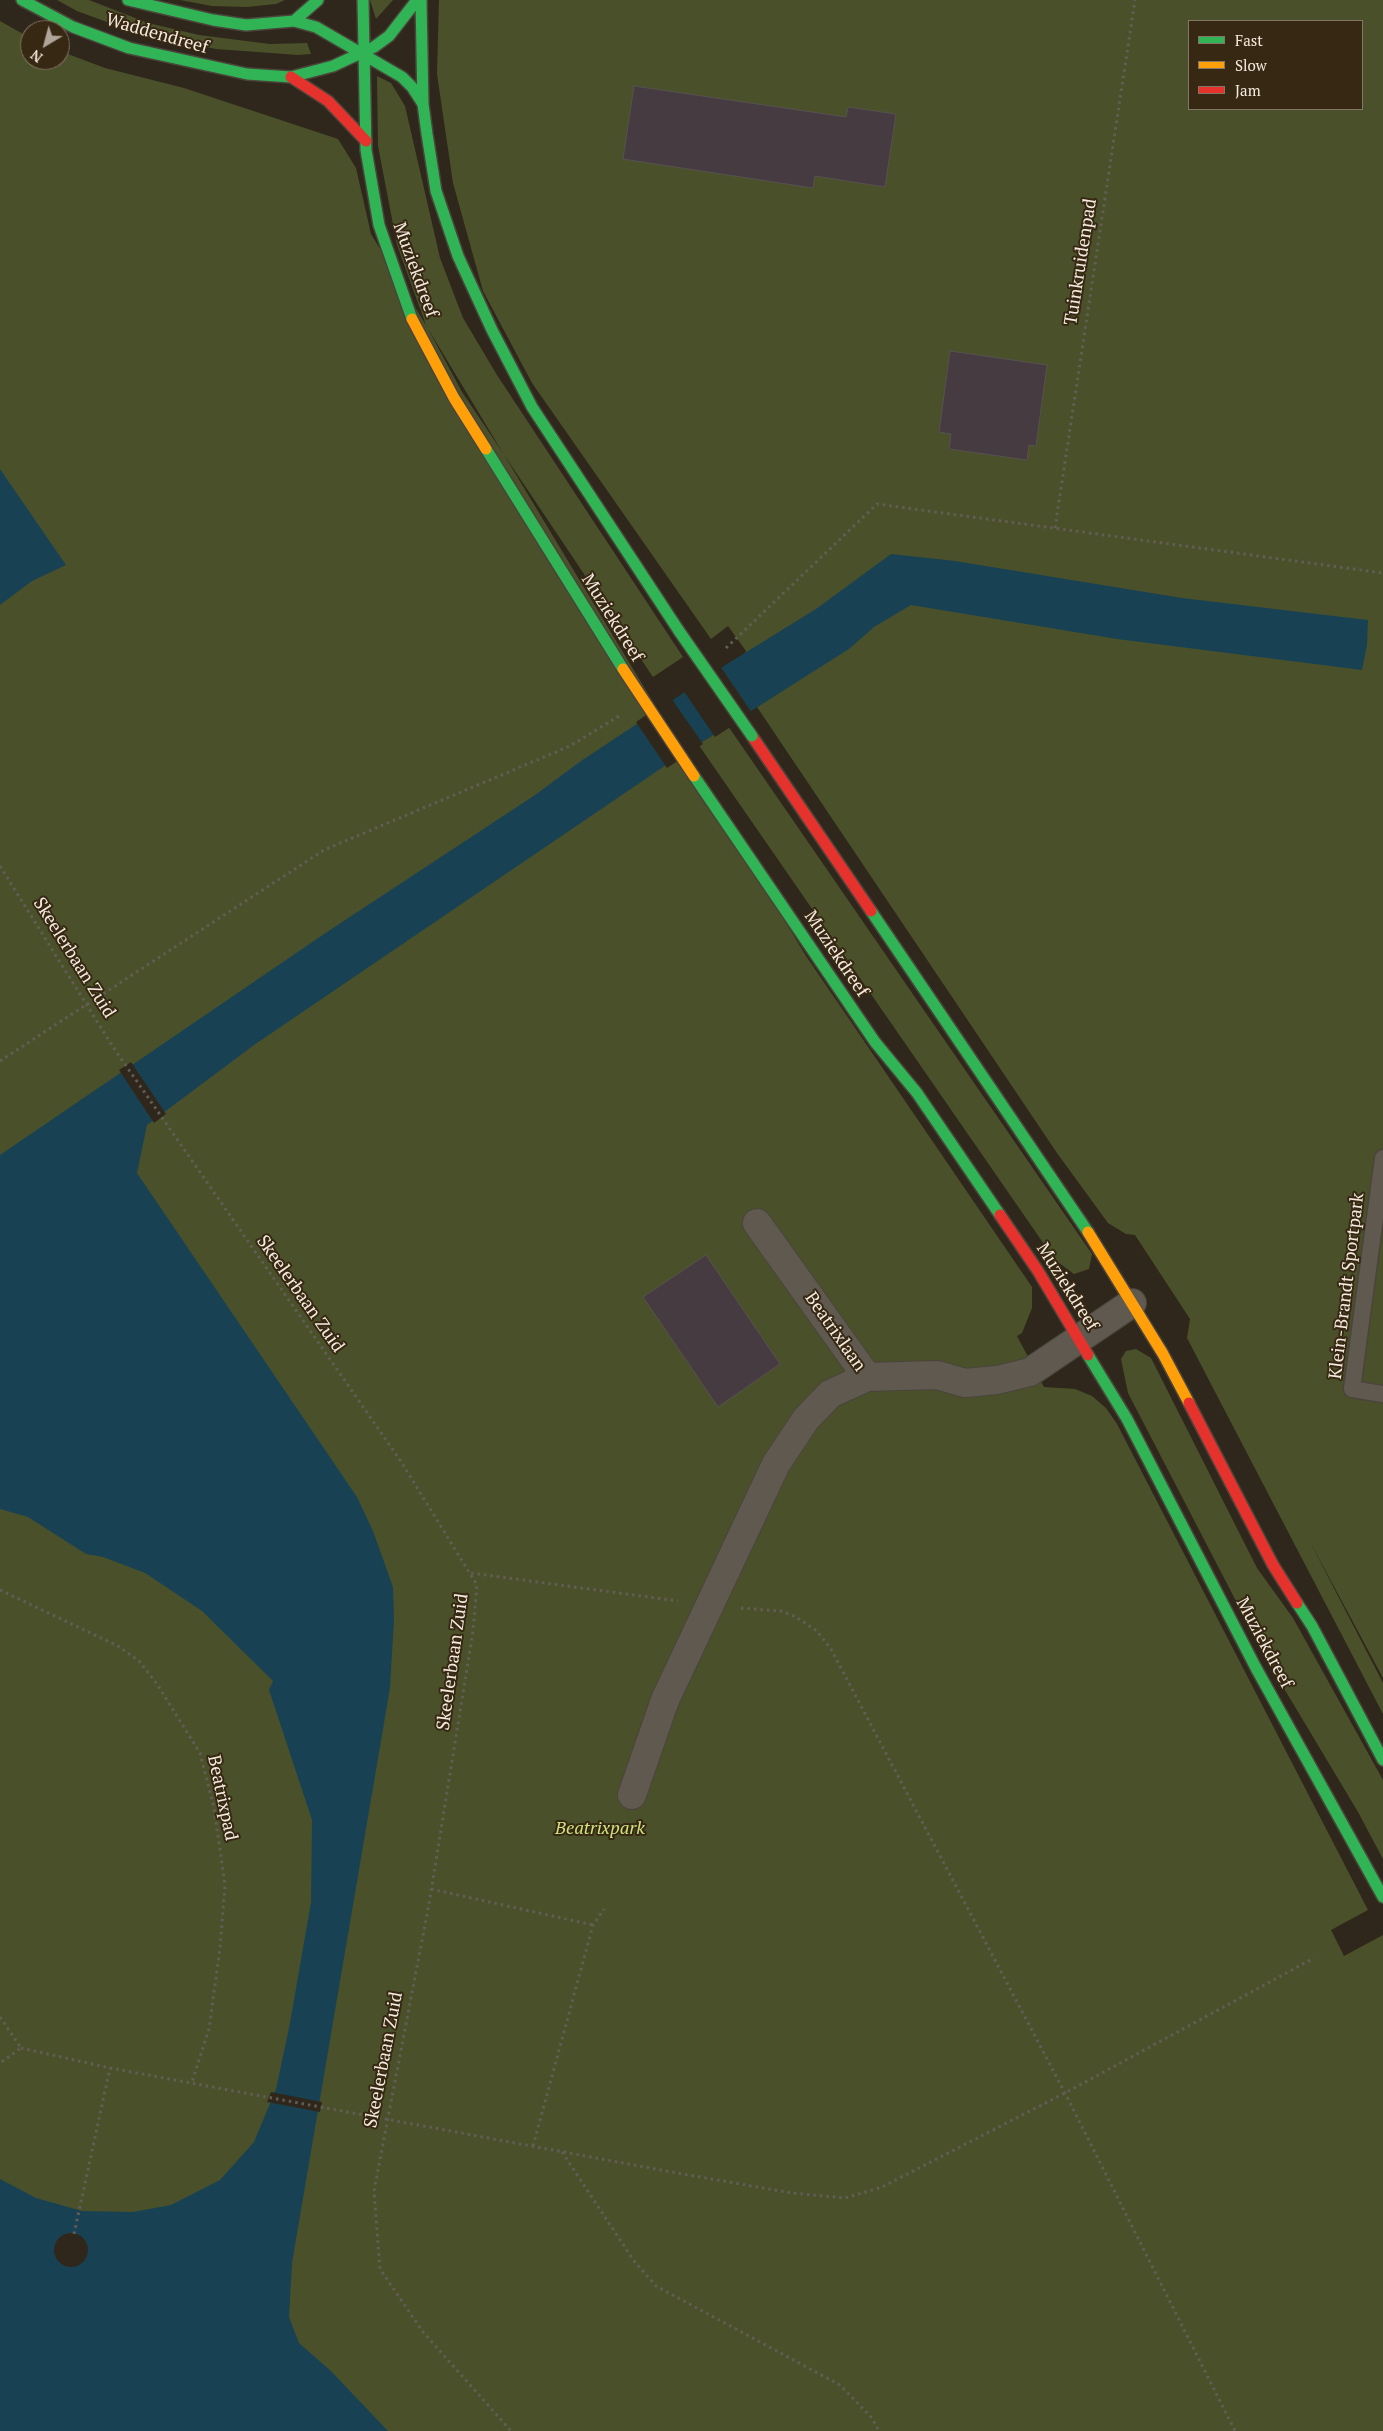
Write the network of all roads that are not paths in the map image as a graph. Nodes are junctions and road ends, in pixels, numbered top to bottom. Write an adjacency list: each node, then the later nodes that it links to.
1 (22, 0): 9 (main road, Waddendreef)
2 (128, 0): 7 (main road, Waddendreef)
3 (318, 0): 7 (main road)
4 (363, 0): 8 (main road, Muziekdreef)
5 (416, 0): 8 (main road)
6 (421, 0): 10 (main road)
7 (294, 21): 8 (main road, Waddendreef)
8 (363, 53): 9 (main road); 10 (main road, Waddendreef); 11 (main road, Muziekdreef)
9 (291, 77): 11 (main road)
10 (423, 104): 14 (main road, bridge)
11 (366, 141): 15 (main road, Muziekdreef, bridge)
12 (1383, 1158): 17 (lane, Klein-Brandt Sportpark)
13 (757, 1223): 16 (street, Beatrixlaan)
14 (1132, 1303): 15 (street, Beatrixlaan); 18 (main road)
15 (1080, 1339): 16 (street, Beatrixlaan); 20 (main road, Muziekdreef)
16 (867, 1377): 19 (street)
17 (1383, 1394)
18 (1383, 1760)
19 (632, 1795)
20 (1383, 1897)

